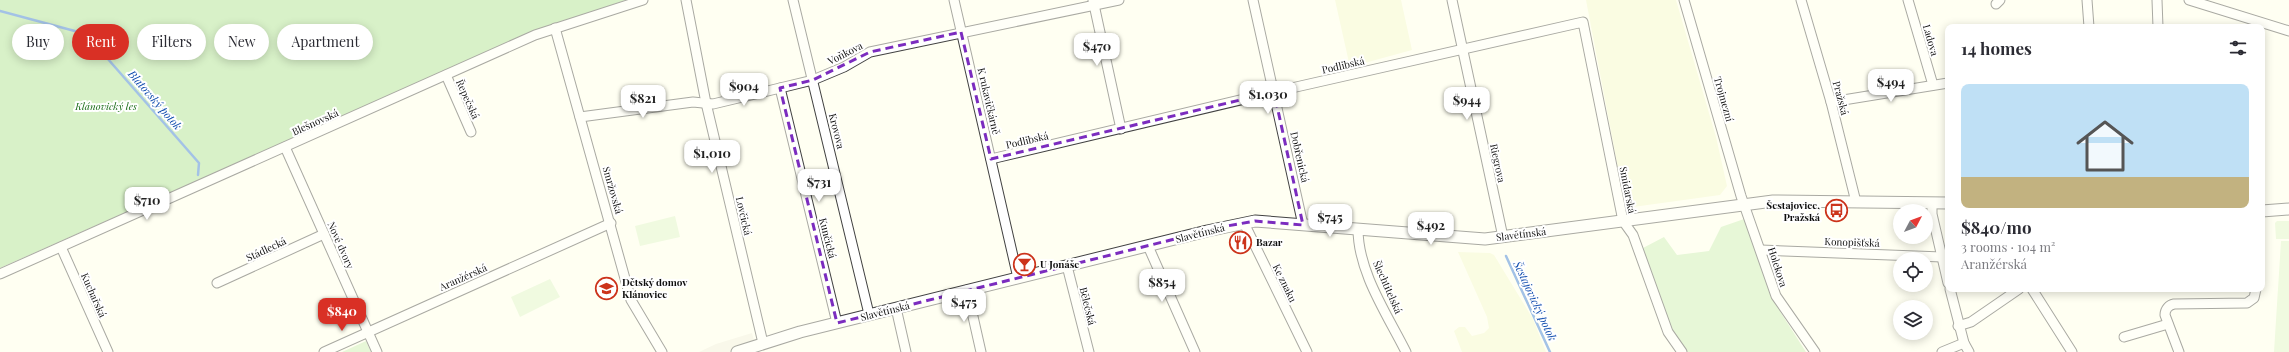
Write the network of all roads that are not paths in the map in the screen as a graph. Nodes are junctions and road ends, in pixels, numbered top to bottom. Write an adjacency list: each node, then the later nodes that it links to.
1 (643, 0): 19 (street, Blešnovská)
2 (686, 0): 30 (street, Lovčická)
3 (793, 0): 24 (street, Krovova)
4 (954, 0): 21 (street, K rukavičkárně)
5 (1119, 0): 14 (street, Voňkova)
6 (1254, 0): 28 (street, Dobřenická)
7 (1452, 0): 22 (street, Riegrova)
8 (1684, 0): 39 (street, Trojmezní)
9 (1801, 0): 29 (street, Pražská)
10 (1908, 0): 26 (street, Ladova)
11 (2087, 0): 17 (street)
12 (2157, 0): 18 (street)
13 (2189, 0): 15 (street)
14 (1094, 3): 21 (street, Voňkova); 32 (street)
15 (2213, 4): 20 (street)
16 (1583, 22): 22 (street, Podlibská); 42 (street, Smidarská)
17 (2089, 24)
18 (2158, 24)
19 (555, 28): 23 (street, Blešnovská); 31 (street, Smržovská)
20 (2289, 31)
21 (961, 32): 24 (street, Voňkova); 35 (street, K rukavičkárně)
22 (1462, 49): 28 (street, Podlibská); 48 (street, Riegrova)
23 (446, 75): 33 (street, Řepečská); 34 (street, Blešnovská)
24 (813, 80): 27 (street, Voňkova); 64 (street, Krovova)
25 (1945, 83): 26 (street)
26 (1933, 85): 29 (street)
27 (780, 88): 30 (street, Voňkova); 65 (street, Kunčická)
28 (1274, 92): 32 (street, Podlibská); 45 (street, Dobřenická)
29 (1831, 102): 36 (street, Pražská)
30 (706, 103): 31 (street, Voňkova); 70 (street, Lovčická)
31 (580, 118): 43 (street, Smržovská)
32 (1121, 129): 35 (street, Podlibská)
33 (471, 132)
34 (285, 147): 47 (street, Nové dvory); 50 (street, Blešnovská)
35 (991, 159): 56 (street, K rukavičkárně)
36 (1856, 202): 37 (street, Slavětínská); 39 (street, Slavětínská)
37 (1932, 203): 38 (street, Slavětínská); 52 (street)
38 (1945, 203)
39 (1745, 204): 42 (street, Slavětínská); 51 (street, Holekova)
40 (2289, 209): 41 (street)
41 (2265, 211)
42 (1623, 221): 48 (street, Slavětínská); 83 (street, Smidarská)
43 (611, 223): 68 (street, Aranžérská); 75 (street, Smržovská)
44 (1244, 223): 45 (street, Slavětínská); 49 (street, Slavětínská); 81 (street, Ke znaku)
45 (1304, 225): 46 (street, Slavětínská)
46 (1358, 229): 48 (street, Slavětínská); 82 (street, Šlechtitelská)
47 (324, 234): 57 (street, Stádlecká); 68 (street, Nové dvory)
48 (1503, 237)
49 (1148, 246): 53 (street, Slavětínská); 80 (street)
50 (61, 247): 55 (street, Blešnovská); 72 (street, Kuchařská)
51 (1761, 250): 52 (street, Konopišťská); 84 (street, Holekova)
52 (1942, 257): 54 (street)
53 (1067, 266): 56 (street, Slavětínská); 79 (street, Bělečská)
54 (1945, 270)
55 (0, 274)
56 (1018, 278): 58 (street, Slavětínská)
57 (217, 283)
58 (967, 290): 63 (street, Slavětínská); 78 (street)
59 (1951, 292): 67 (street)
60 (2015, 292): 67 (street)
61 (2034, 292): 87 (street)
62 (2255, 292): 66 (street)
63 (896, 308): 64 (street, Slavětínská); 77 (street)
64 (869, 314): 65 (street, Slavětínská)
65 (837, 322): 70 (street, Slavětínská)
66 (2168, 324): 69 (street); 88 (street)
67 (1958, 326): 71 (street)
68 (368, 332): 73 (street, Aranžérská); 74 (street, Nové dvory)
69 (2124, 337)
70 (763, 343): 76 (street, Slavětínská)
71 (1964, 343): 85 (street); 86 (street)
72 (108, 352)
73 (324, 352)
74 (377, 352)
75 (662, 352)
76 (737, 352)
77 (906, 352)
78 (981, 352)
79 (1089, 352)
80 (1195, 352)
81 (1307, 352)
82 (1406, 352)
83 (1682, 352)
84 (1815, 352)
85 (1942, 352)
86 (1969, 352)
87 (2072, 352)
88 (2179, 352)

